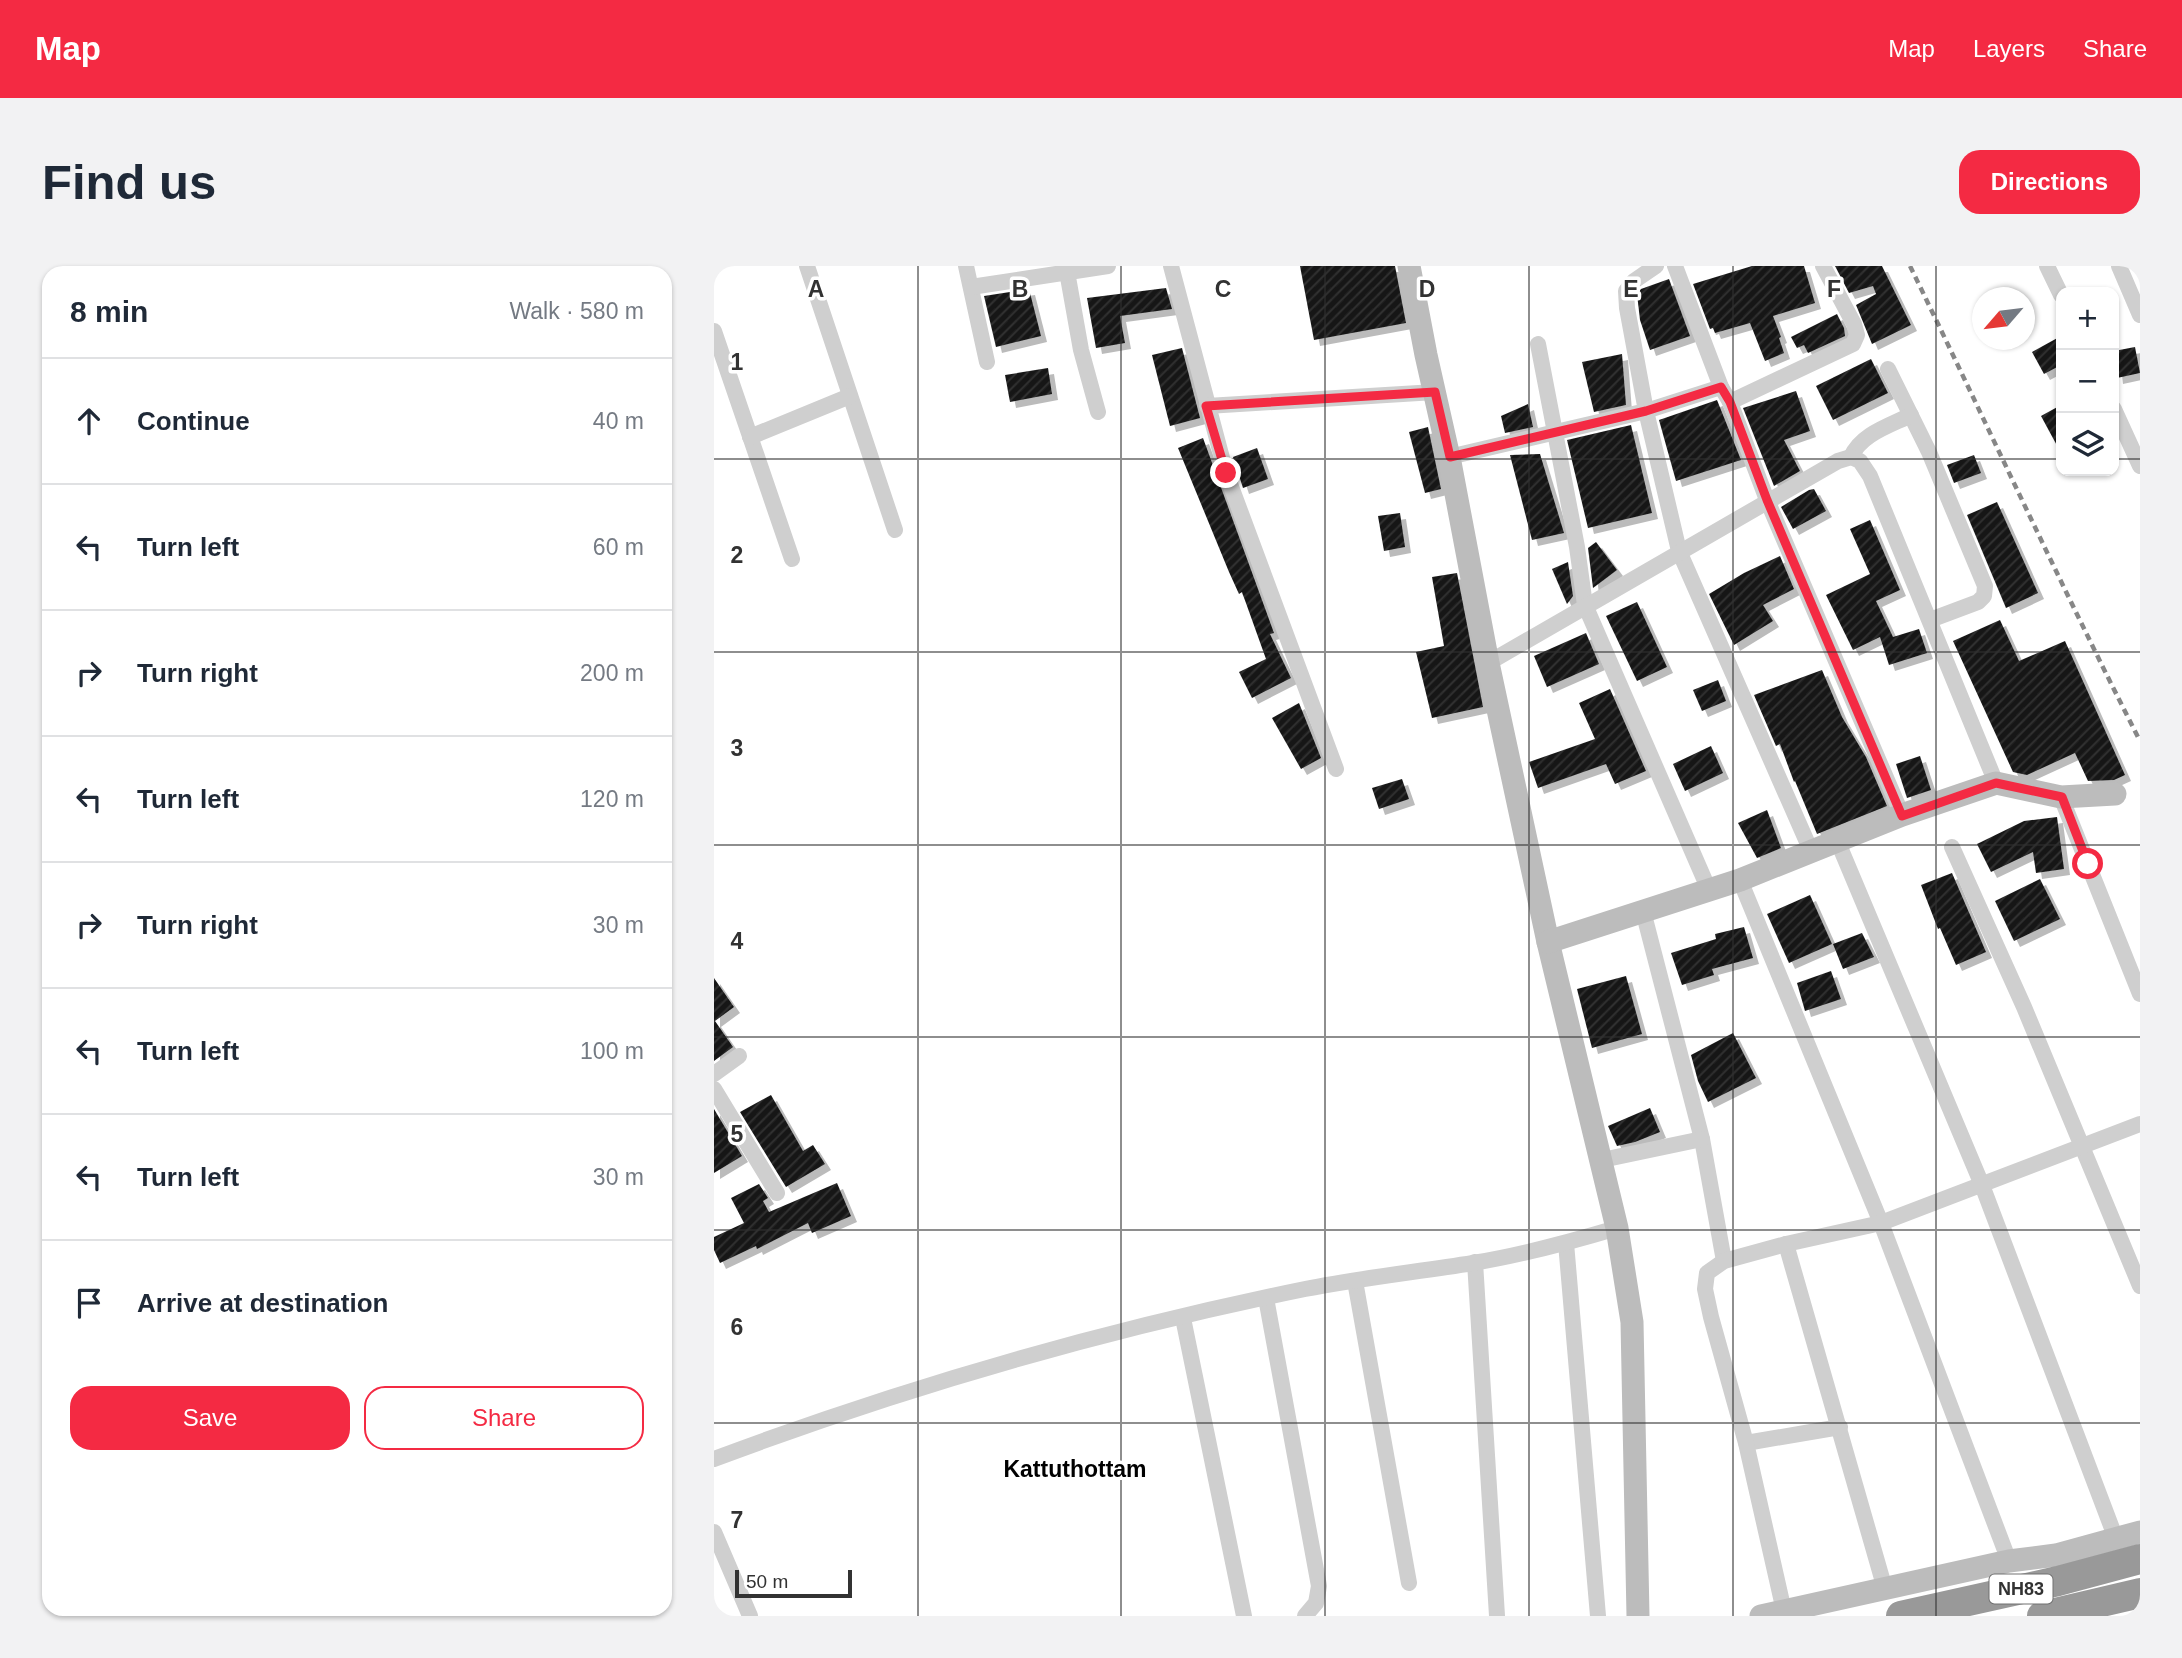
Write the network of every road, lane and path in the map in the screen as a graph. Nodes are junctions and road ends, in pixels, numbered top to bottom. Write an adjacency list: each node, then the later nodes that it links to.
1 (807, 266): 21 (street)
2 (966, 266): 12 (street)
3 (1108, 266): 11 (street)
4 (1171, 266): 23 (street)
5 (1409, 266): 20 (street)
6 (1657, 266): 24 (street)
7 (1675, 266): 19 (street)
8 (1822, 266): 22 (street)
9 (2048, 266): 13 (street)
10 (2119, 266): 14 (street)
11 (1067, 270): 12 (street); 25 (street)
12 (971, 287): 17 (street)
13 (2057, 287)
14 (2140, 315)
15 (714, 331): 29 (street)
16 (1538, 344): 28 (street)
17 (987, 362)
18 (1888, 369): 27 (street)
19 (1721, 387): 22 (street); 24 (street)
20 (1435, 392): 23 (street); 30 (street)
21 (850, 396): 29 (street); 34 (street)
22 (1730, 402): 33 (street)
23 (1206, 406): 40 (street)
24 (1646, 411): 28 (street); 35 (street)
25 (1098, 412)
26 (2116, 413): 32 (street)
27 (1911, 415): 31 (street); 38 (street)
28 (1553, 433): 30 (street); 37 (street)
29 (750, 437): 36 (street)
30 (1450, 457): 39 (street)
31 (1851, 457): 33 (street); 38 (street)
32 (2140, 466)
33 (1767, 500): 35 (street); 44 (street)
34 (895, 530)
35 (1679, 551): 37 (street); 47 (street)
36 (792, 559)
37 (1585, 605): 39 (street); 49 (street)
38 (1930, 620): 41 (street)
39 (1488, 663): 51 (street)
40 (1336, 769)
41 (1996, 783): 43 (street); 44 (street)
42 (2115, 794): 43 (street)
43 (2062, 797): 52 (street)
44 (1902, 816): 45 (street)
45 (1837, 840): 47 (street); 60 (street)
46 (1952, 847): 58 (street)
47 (1811, 851): 48 (street)
48 (1740, 880): 49 (street); 62 (street)
49 (1709, 890): 50 (street)
50 (1643, 911): 51 (street); 57 (street)
51 (1548, 942): 59 (street)
52 (2140, 994)
53 (739, 1056): 54 (street)
54 (714, 1074)
55 (714, 1089): 61 (street)
56 (2140, 1124): 58 (street)
57 (1702, 1139): 59 (street); 66 (street)
58 (2082, 1148): 60 (street); 69 (street)
59 (1602, 1160): 63 (street)
60 (1982, 1185): 62 (street); 77 (street)
61 (777, 1193)
62 (1881, 1223): 65 (street); 79 (street)
63 (1617, 1228): 64 (street); 89 (street)
64 (1566, 1243): 67 (street); 88 (street)
65 (1786, 1244): 66 (street); 72 (street)
66 (1724, 1261): 73 (street)
67 (1475, 1262): 68 (street); 87 (street)
68 (1355, 1281): 70 (street); 80 (street)
69 (2140, 1286)
70 (1266, 1298): 71 (street); 86 (street)
71 (1183, 1318): 74 (street); 85 (street)
72 (1840, 1427): 73 (street); 81 (street)
73 (1746, 1443): 83 (street)
74 (714, 1459)
75 (714, 1532): 84 (street)
76 (2140, 1532): 77 (street)
77 (2116, 1539): 79 (street)
78 (2140, 1559): 91 (highway, NH83)
79 (2009, 1561): 81 (street)
80 (1409, 1583)
81 (1885, 1589): 83 (street)
82 (2140, 1593): 92 (highway, NH83)
83 (1784, 1611): 90 (street)
84 (750, 1616)
85 (1244, 1616)
86 (1305, 1616)
87 (1497, 1616)
88 (1598, 1616)
89 (1638, 1616)
90 (1761, 1616)
91 (1901, 1616)
92 (2042, 1616)

